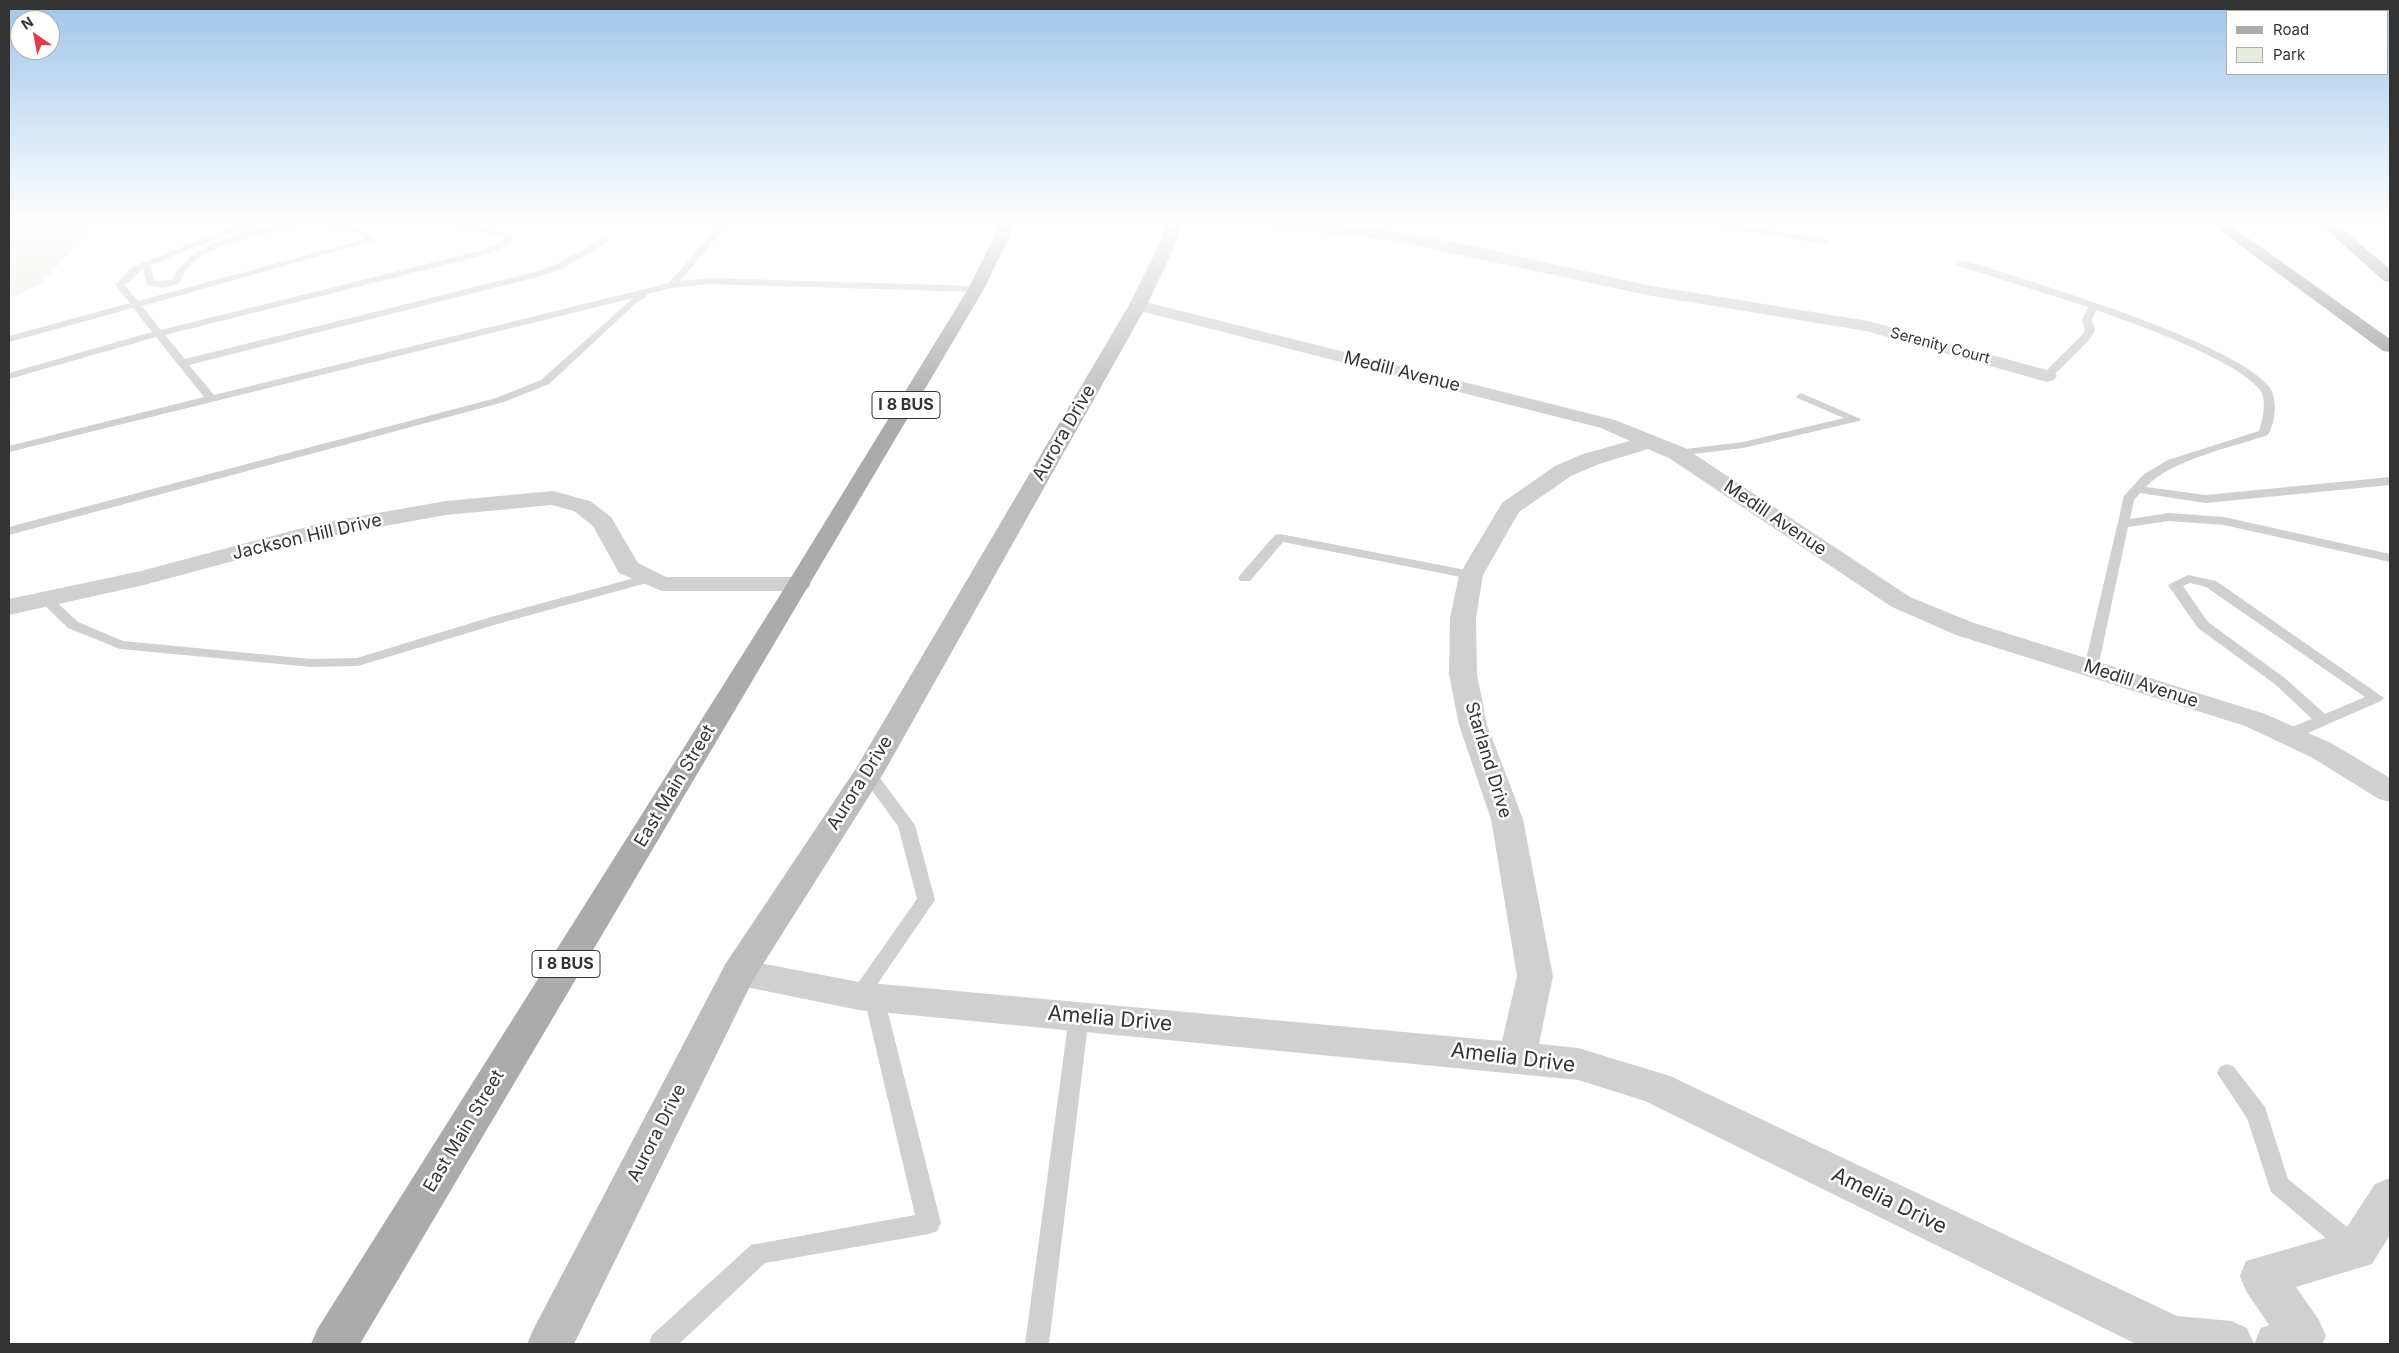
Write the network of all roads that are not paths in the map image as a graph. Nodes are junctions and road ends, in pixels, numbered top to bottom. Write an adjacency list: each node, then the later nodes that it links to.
1 (121, 286): 14 (lane)
2 (203, 286): 14 (lane)
3 (349, 286): 17 (lane)
4 (490, 286): 20 (lane)
5 (667, 286): 13 (lane)
6 (881, 286): 12 (lane)
7 (977, 286): 12 (main road, East Main Street / I 8 BUS)
8 (1147, 286): 15 (street, Aurora Drive)
9 (1630, 286): 22 (street, Serenity Court)
10 (2034, 286): 16 (lane)
11 (2305, 286): 19 (highway)
12 (976, 289): 36 (main road, East Main Street / I 8 BUS)
13 (650, 290): 24 (lane); 31 (lane)
14 (137, 304): 17 (lane); 18 (lane)
15 (1138, 306): 25 (street, Medill Avenue); 42 (street, Aurora Drive)
16 (2093, 306): 22 (lane); 29 (lane)
17 (160, 333): 20 (lane); 21 (lane)
18 (9, 339)
19 (2390, 347)
20 (183, 363): 24 (lane)
21 (9, 376)
22 (2047, 376)
23 (1801, 396): 27 (lane)
24 (211, 399): 26 (lane)
25 (1651, 441): 27 (street, Medill Avenue); 33 (street, Starland Drive)
26 (9, 449)
27 (1677, 453): 39 (street, Medill Avenue)
28 (2390, 481): 29 (lane)
29 (2137, 489): 30 (lane)
30 (2122, 524): 32 (lane); 39 (lane)
31 (9, 531)
32 (2390, 558)
33 (1471, 575): 35 (lane); 47 (street, Starland Drive)
34 (649, 578): 36 (street); 37 (lane); 37 (street, Jackson Hill Drive)
35 (1245, 578)
36 (799, 584): 51 (main road, East Main Street / I 8 BUS)
37 (45, 599): 38 (street, Jackson Hill Drive)
38 (9, 607)
39 (2091, 668): 41 (street, Medill Avenue)
40 (2322, 720): 40 (lane); 41 (lane)
41 (2288, 735): 43 (street, Medill Avenue)
42 (868, 774): 44 (street, Aurora Drive); 45 (lane)
43 (2390, 792)
44 (739, 973): 45 (street, Amelia Drive); 52 (street, Aurora Drive)
45 (866, 997): 46 (street, Amelia Drive); 53 (lane)
46 (1079, 1016): 47 (street, Amelia Drive); 54 (lane)
47 (1517, 1057): 55 (street, Amelia Drive)
48 (2227, 1073): 50 (lane)
49 (2390, 1198): 50 (street)
50 (2357, 1250): 56 (street)
51 (334, 1344)
52 (550, 1344)
53 (662, 1344)
54 (1037, 1344)
55 (2232, 1344)
56 (2277, 1344)

